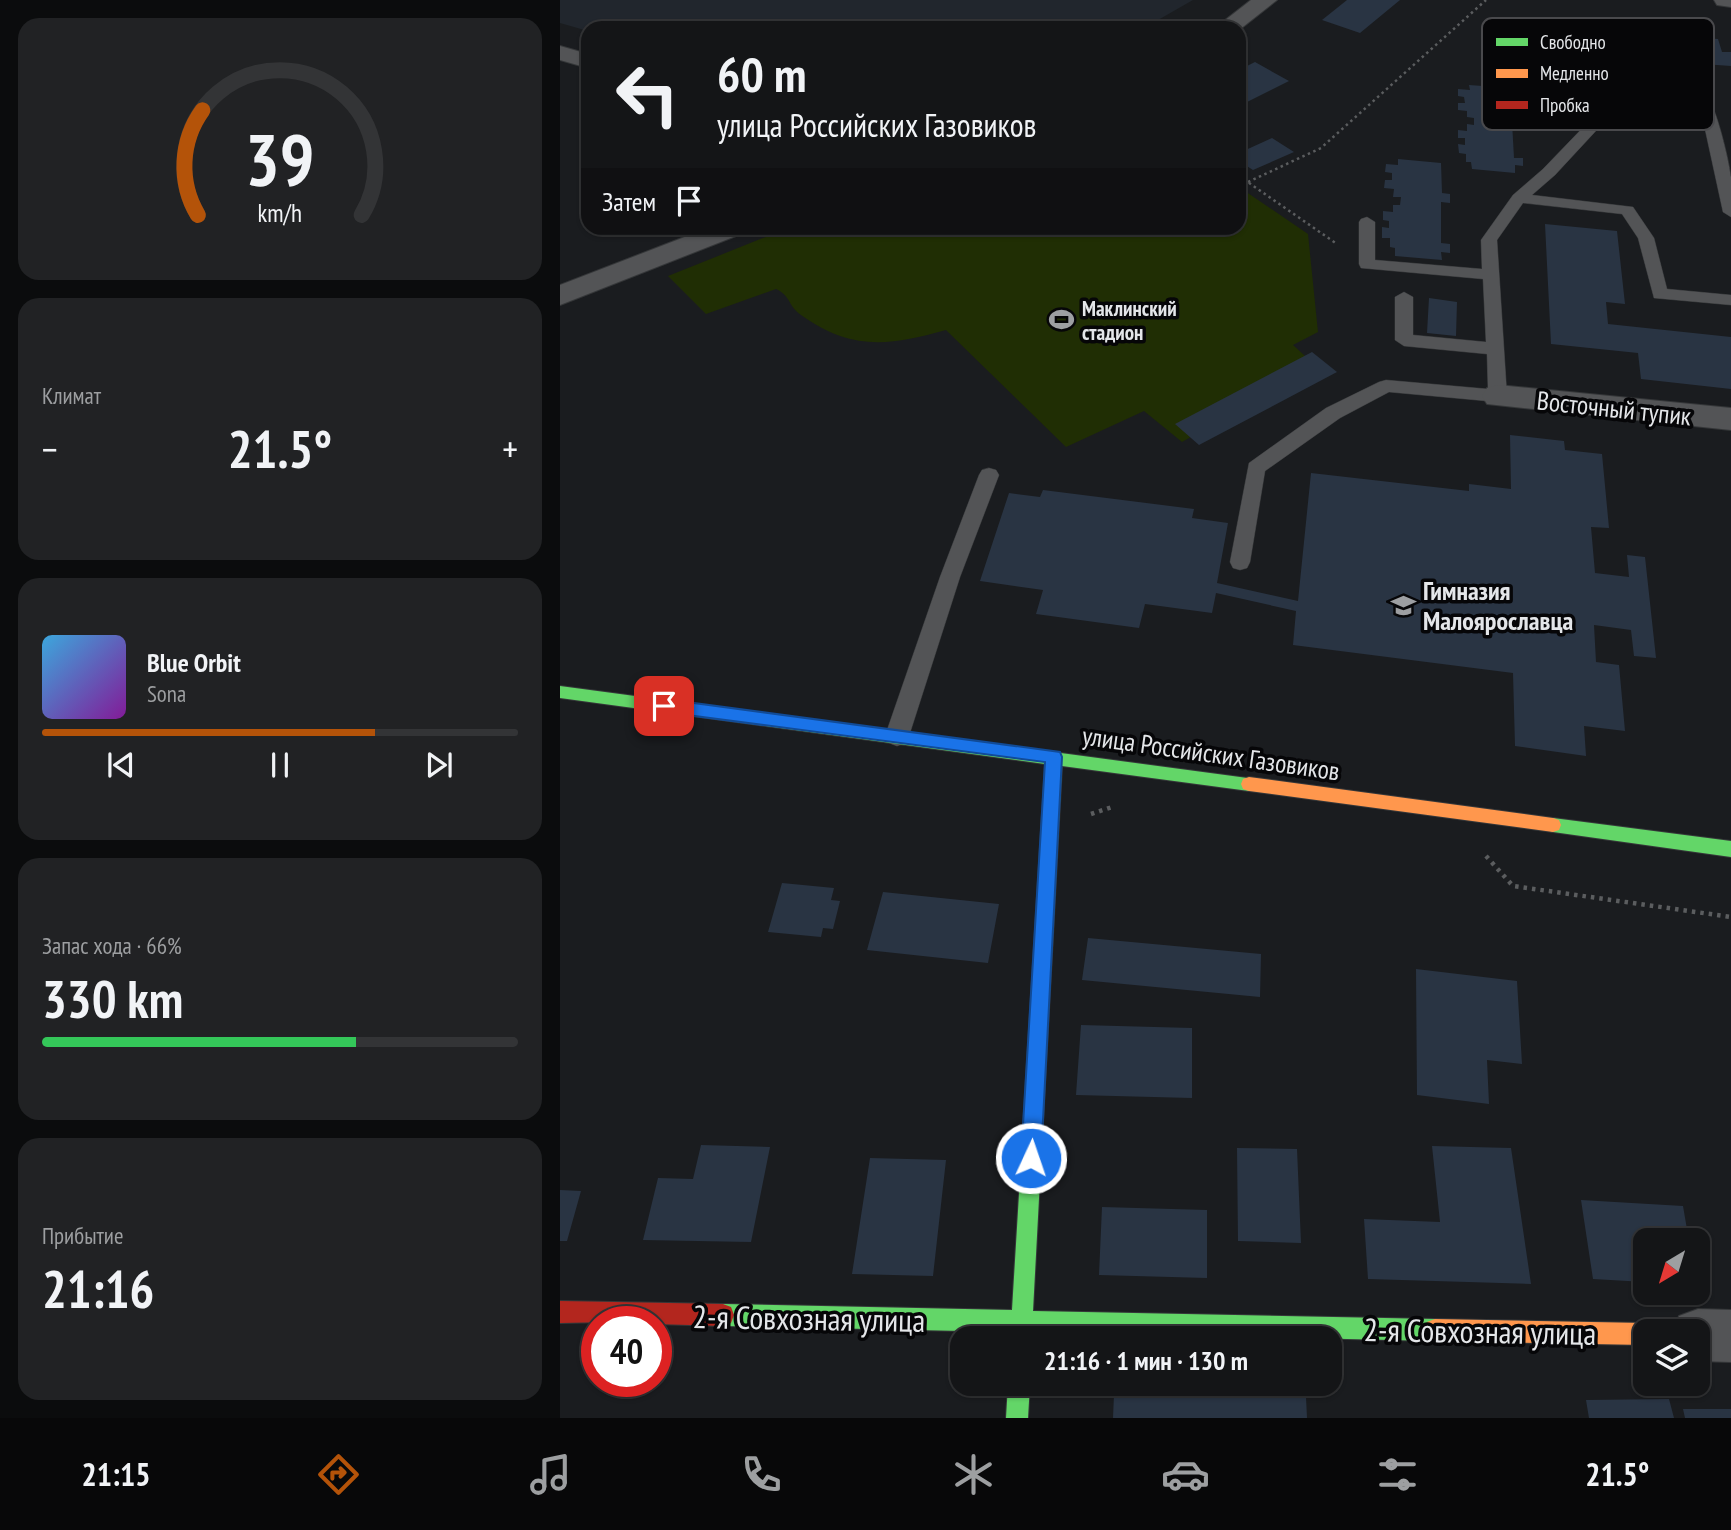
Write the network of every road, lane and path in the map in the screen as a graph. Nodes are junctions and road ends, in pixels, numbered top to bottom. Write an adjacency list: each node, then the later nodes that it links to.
1 (1266, 0): 5 (street)
2 (1486, 0): 10 (path)
3 (1725, 0): 4 (street)
4 (1731, 0)
5 (1237, 21)
6 (560, 53): 7 (street)
7 (581, 59)
8 (1589, 130): 11 (lane)
9 (1712, 130): 12 (lane)
10 (1248, 183): 15 (path)
11 (1519, 198): 16 (lane); 19 (lane)
12 (1731, 212)
13 (1367, 222): 15 (lane)
14 (713, 235): 17 (street)
15 (1367, 264): 16 (lane)
16 (1491, 275): 20 (lane)
17 (560, 296)
18 (1404, 297): 20 (lane)
19 (1731, 300)
20 (1495, 349): 21 (lane)
21 (1498, 396): 22 (street, Восточный тупик); 24 (lane)
22 (1731, 419)
23 (989, 475): 26 (lane)
24 (1240, 562)
25 (560, 692): 26 (street, улица Российских Газовиков)
26 (897, 736): 27 (street, улица Российских Газовиков)
27 (1054, 757): 29 (street); 30 (street, улица Российских Газовиков)
28 (1121, 804): 29 (path)
29 (1050, 828): 34 (street)
30 (1731, 849)
31 (1482, 851): 32 (path)
32 (1731, 917)
33 (560, 1312): 35 (street, 2-я Совхозная улица)
34 (1021, 1326)
35 (950, 1328)
36 (1342, 1333): 37 (street, 2-я Совхозная улица)
37 (1633, 1334)
38 (1710, 1335): 39 (street)
39 (1731, 1336)
40 (1018, 1396): 41 (street)
41 (1017, 1418)

